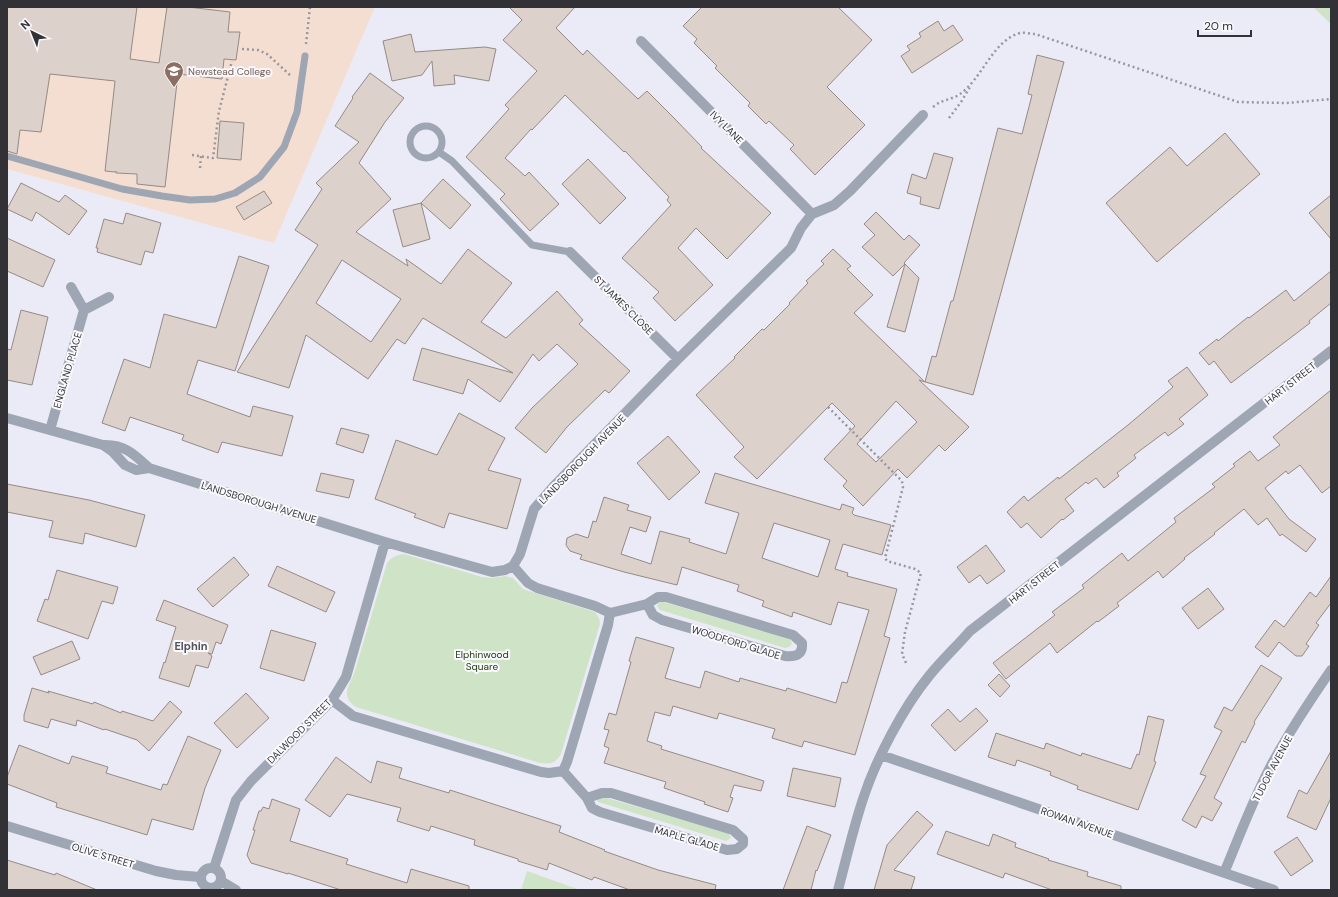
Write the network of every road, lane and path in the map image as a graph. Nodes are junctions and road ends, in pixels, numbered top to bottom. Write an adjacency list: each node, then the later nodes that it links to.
1 (310, 7): 4 (path)
2 (641, 41): 16 (street, IVY LANE)
3 (242, 49): 7 (path)
4 (305, 56): 7 (lane)
5 (232, 61): 14 (path)
6 (971, 84): 8 (path); 9 (path); 10 (path)
7 (300, 86): 13 (lane)
8 (1331, 99)
9 (923, 115): 16 (street)
10 (949, 118)
11 (439, 152): 11 (lane); 17 (lane)
12 (192, 155): 14 (path)
13 (7, 156)
14 (202, 156): 15 (path)
15 (200, 168)
16 (812, 214): 22 (street, LANDSBOROUGH AVENUE)
17 (570, 252): 22 (street, ST JAMES CLOSE)
18 (71, 287): 20 (street)
19 (109, 297): 20 (street)
20 (84, 310): 25 (street, ENGLAND PLACE)
21 (1331, 351): 33 (street, HART STREET)
22 (678, 359): 27 (street, LANDSBOROUGH AVENUE)
23 (828, 407): 30 (path)
24 (7, 418): 25 (street, LANDSBOROUGH AVENUE)
25 (50, 430): 26 (street, LANDSBOROUGH AVENUE)
26 (385, 542): 27 (street, LANDSBOROUGH AVENUE); 32 (street, DALWOOD STREET)
27 (513, 566): 29 (street)
28 (647, 604): 28 (street, WOODFORD GLADE); 29 (street, WOODFORD GLADE)
29 (610, 613): 34 (street)
30 (907, 665)
31 (1331, 670): 38 (street, TUDOR AVENUE)
32 (332, 700): 34 (street); 37 (street, DALWOOD STREET)
33 (881, 755): 38 (street, ROWAN AVENUE); 42 (street, HART STREET)
34 (563, 771): 35 (street, MAPLE GLADE)
35 (588, 798): 35 (street, MAPLE GLADE)
36 (7, 826): 39 (street, OLIVE STREET)
37 (214, 868): 39 (street); 40 (street)
38 (1224, 873): 43 (street, ROWAN AVENUE)
39 (200, 877): 40 (street)
40 (221, 881): 41 (street)
41 (236, 890)
42 (838, 890)
43 (1274, 890)

